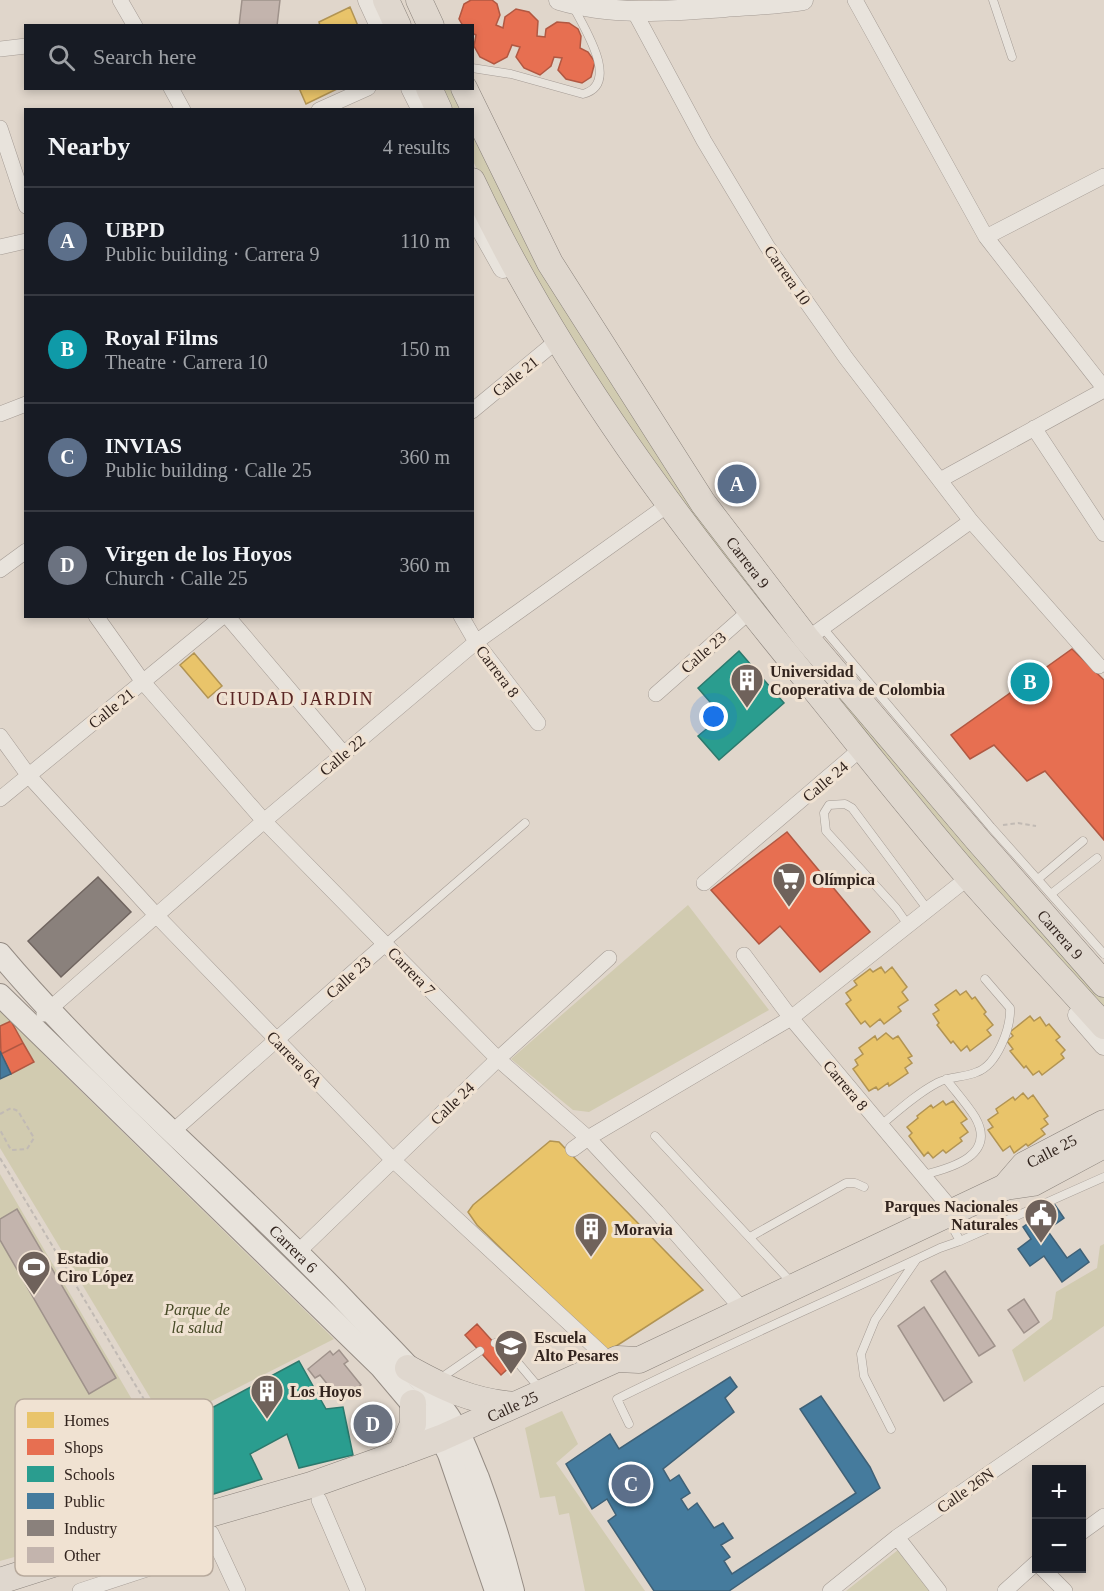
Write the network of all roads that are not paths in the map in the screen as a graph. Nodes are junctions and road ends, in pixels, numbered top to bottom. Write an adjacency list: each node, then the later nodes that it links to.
1 (120, 0): 11 (street)
2 (368, 0): 12 (street)
3 (386, 0): 13 (main road)
4 (419, 0): 14 (main road)
5 (855, 0): 35 (street)
6 (993, 0): 17 (lane)
7 (567, 1): 10 (street); 18 (lane)
8 (793, 1): 9 (street)
9 (683, 5): 10 (street)
10 (634, 11): 44 (street, Carrera 10)
11 (134, 24)
12 (379, 24)
13 (397, 24)
14 (430, 24)
15 (24, 46): 16 (street)
16 (0, 49)
17 (1012, 57)
18 (474, 68)
19 (172, 90): 24 (street)
20 (364, 90): 25 (street)
21 (412, 90): 26 (street)
22 (430, 90): 27 (main road)
23 (465, 90): 29 (main road, Carrera 9)
24 (182, 108)
25 (323, 108)
26 (421, 108)
27 (438, 108)
28 (474, 108): 55 (main road, Carrera 9)
29 (474, 108)
30 (0, 128): 33 (street)
31 (1104, 176): 35 (street)
32 (474, 192): 34 (main road, Carrera 9)
33 (24, 200)
34 (480, 225): 38 (main road, Carrera 9)
35 (986, 237): 39 (street)
36 (24, 241): 37 (street)
37 (0, 247)
38 (554, 344): 41 (street, Calle 21); 45 (main road, Carrera 9)
39 (1104, 389): 43 (street)
40 (24, 405): 42 (street)
41 (474, 409)
42 (0, 414)
43 (1034, 428): 44 (street); 47 (street)
44 (940, 480): 46 (street, Carrera 10)
45 (665, 507): 50 (main road, Carrera 9); 56 (street, Calle 22)
46 (971, 520): 55 (street); 57 (street, Carrera 10)
47 (1104, 534)
48 (24, 552): 49 (street)
49 (0, 570)
50 (747, 614): 59 (street, Calle 23); 62 (main road, Carrera 9)
51 (97, 618): 58 (street, Carrera 7)
52 (223, 618): 58 (street, Calle 21)
53 (227, 618): 63 (street)
54 (462, 618): 56 (street, Carrera 8)
55 (815, 634): 71 (lane); 84 (main road, Carrera 9)
56 (476, 642): 60 (street, Carrera 8); 63 (street, Calle 22)
57 (1099, 666)
58 (143, 682): 64 (street, Calle 21); 66 (street, Carrera 7)
59 (656, 694)
60 (538, 723)
61 (0, 736): 64 (street, Carrera 6A)
62 (860, 751): 70 (main road, Carrera 9); 72 (street, Calle 24)
63 (344, 754): 66 (street, Calle 22)
64 (28, 776): 65 (street, Calle 21); 75 (street, Carrera 6A)
65 (0, 799)
66 (264, 820): 75 (street, Calle 22); 77 (street, Carrera 7)
67 (525, 823): 77 (lane, Calle 23)
68 (1083, 841): 71 (lane)
69 (1097, 858): 73 (lane)
70 (966, 879): 74 (street); 89 (main road, Carrera 9); 91 (street)
71 (1038, 879): 73 (lane)
72 (704, 883)
73 (1051, 894): 79 (lane)
74 (928, 909): 76 (street); 76 (lane)
75 (156, 915): 86 (street, Calle 22); 90 (street, Carrera 6A)
76 (908, 925): 87 (street)
77 (385, 944): 90 (street, Calle 23); 92 (street, Carrera 7)
78 (0, 954): 83 (main road, Carrera 6)
79 (1104, 954)
80 (744, 955): 87 (street, Carrera 8)
81 (609, 958): 92 (street, Calle 24)
82 (985, 979): 93 (lane)
83 (25, 984): 85 (street); 86 (main road, Carrera 6)
84 (1104, 984)
85 (1, 999): 88 (main road, Carrera 6)
86 (49, 1010): 88 (street, Calle 22); 96 (main road, Carrera 6)
87 (791, 1018): 95 (street, Carrera 8); 98 (street)
88 (30, 1026): 121 (main road, Carrera 6)
89 (1104, 1026)
90 (276, 1040): 96 (street, Calle 23); 101 (street, Carrera 6A)
91 (1104, 1045)
92 (498, 1059): 98 (street, Carrera 7); 101 (street, Calle 24)
93 (946, 1079): 95 (lane); 102 (lane)
94 (1104, 1123): 105 (main road, Calle 25)
95 (880, 1126): 102 (street, Carrera 8)
96 (172, 1132): 109 (main road, Carrera 6)
97 (655, 1136): 107 (lane)
98 (588, 1138): 100 (street); 112 (street, Carrera 7)
99 (1104, 1145): 105 (main road, Calle 25)
100 (573, 1149)
101 (393, 1160): 109 (street, Calle 24); 116 (street, Carrera 6A)
102 (924, 1175): 106 (street, Carrera 8)
103 (1104, 1177): 108 (lane)
104 (864, 1186): 107 (lane)
105 (1005, 1187): 106 (main road, Calle 25)
106 (950, 1213): 108 (lane); 111 (main road, Calle 25)
107 (750, 1237): 111 (lane)
108 (960, 1241): 110 (lane)
109 (299, 1251): 117 (main road, Carrera 6)
110 (916, 1259): 123 (lane); 124 (lane)
111 (794, 1286): 112 (main road, Calle 25)
112 (743, 1310): 115 (main road, Calle 25)
113 (495, 1343): 119 (lane)
114 (480, 1351): 118 (lane)
115 (639, 1360): 116 (main road, Calle 25); 125 (main road)
116 (611, 1362): 119 (main road, Calle 25)
117 (408, 1368): 118 (main road); 125 (main road, Carrera 6)
118 (435, 1382): 122 (main road)
119 (543, 1392): 122 (main road, Calle 25)
120 (1104, 1394): 132 (street, Calle 26N)
121 (413, 1403): 125 (main road, Carrera 6); 126 (main road)
122 (513, 1405): 125 (main road, Calle 25)
123 (629, 1424)
124 (891, 1429)
125 (453, 1442): 126 (main road, Calle 25); 127 (main road); 144 (main road, Carrera 6); 145 (main road, Carrera 6)
126 (401, 1453): 130 (main road, Calle 25)
127 (319, 1500): 131 (main road); 143 (street)
128 (1104, 1516): 129 (street)
129 (1086, 1529)
130 (213, 1531)
131 (213, 1531)
132 (897, 1537): 146 (street, Calle 26N); 147 (street)
133 (213, 1538): 142 (street)
134 (1032, 1567): 148 (street)
135 (1046, 1573): 149 (street)
136 (21, 1576): 139 (main road, Calle 25)
137 (72, 1576): 140 (main road, Calle 25)
138 (113, 1576): 141 (street)
139 (0, 1581)
140 (25, 1591)
141 (80, 1591)
142 (238, 1591)
143 (358, 1591)
144 (496, 1591)
145 (513, 1591)
146 (830, 1591)
147 (939, 1591)
148 (1005, 1591)
149 (1065, 1591)

